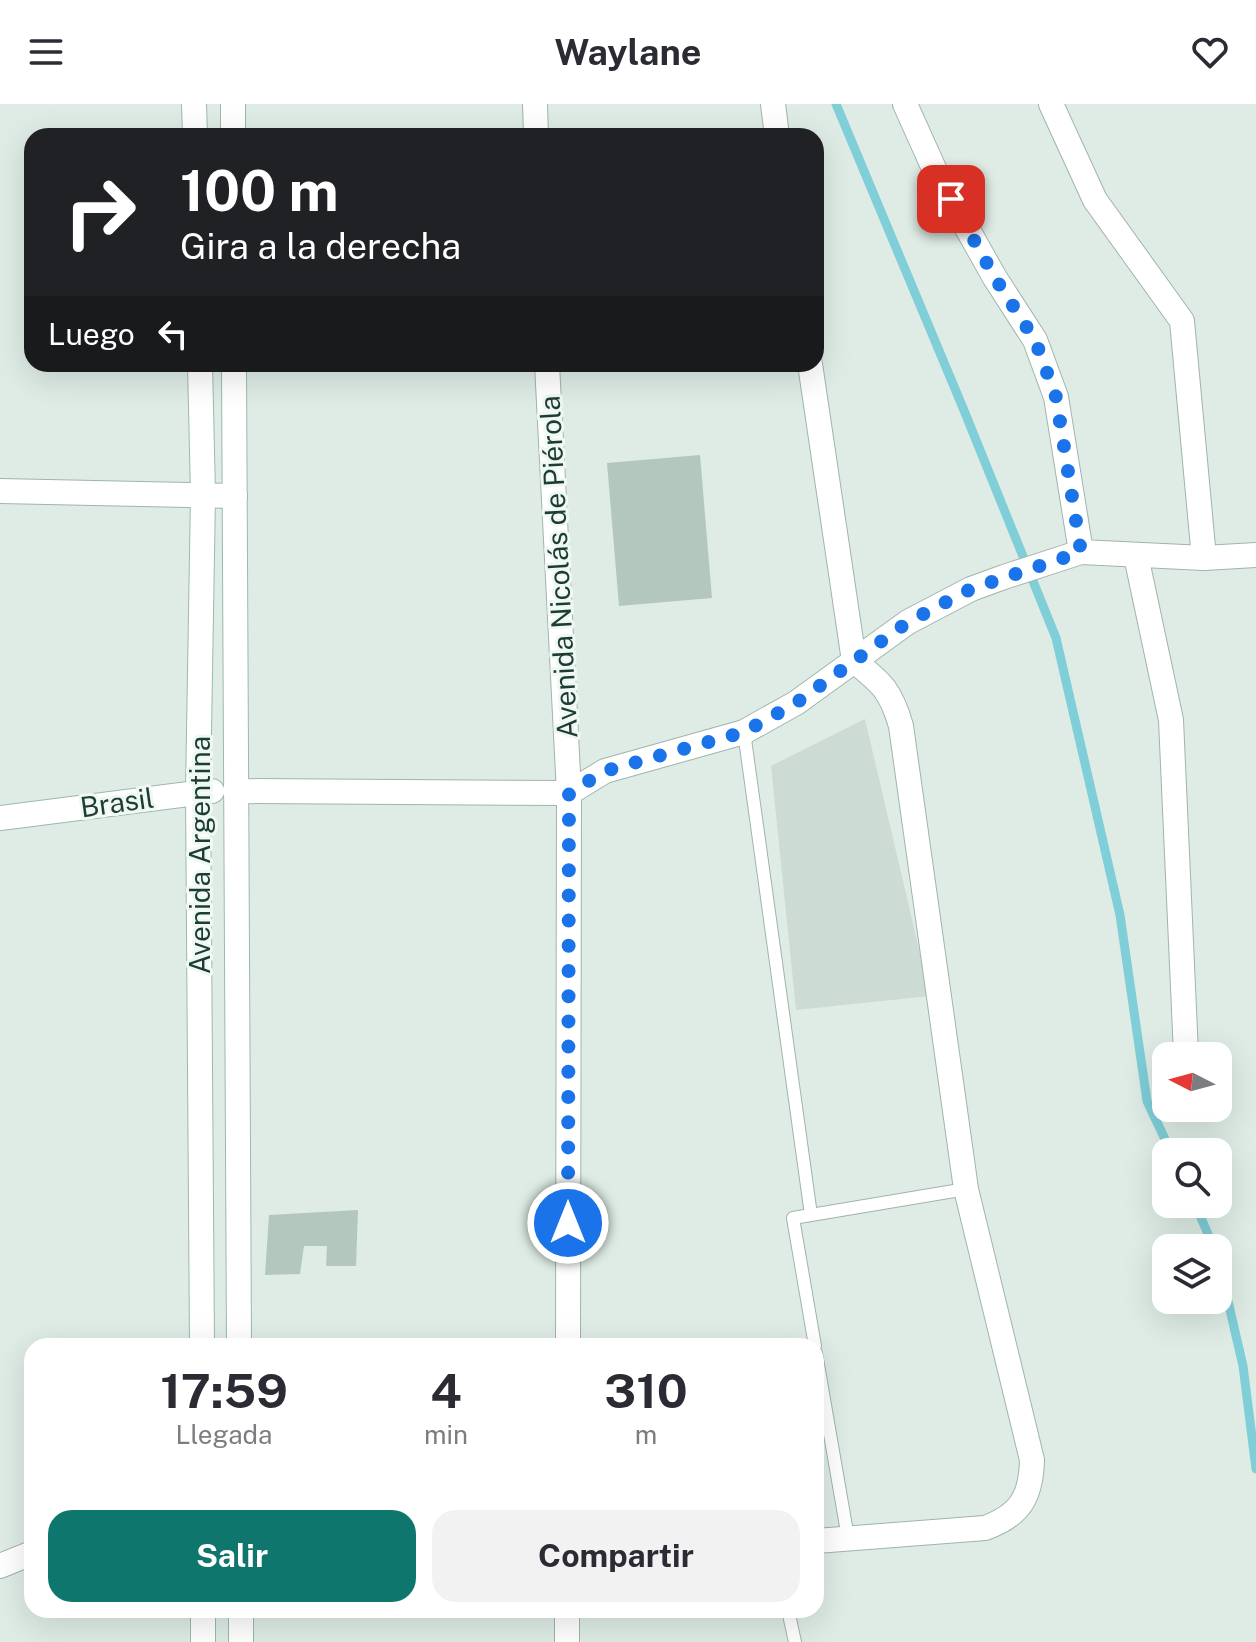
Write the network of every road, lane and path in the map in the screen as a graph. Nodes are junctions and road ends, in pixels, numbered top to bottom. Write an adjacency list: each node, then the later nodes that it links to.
1 (194, 104): 7 (street)
2 (233, 104): 8 (street)
3 (535, 104): 9 (street)
4 (773, 104): 10 (street)
5 (905, 104): 18 (street)
6 (1051, 104): 21 (street)
7 (195, 128)
8 (233, 128)
9 (536, 128)
10 (776, 128)
11 (200, 372): 16 (street, Avenida Argentina)
12 (234, 372): 17 (street, Avenida Argentina)
13 (547, 372): 26 (street, Avenida Nicolás de Piérola)
14 (811, 372): 22 (street)
15 (0, 491): 16 (street)
16 (203, 495): 17 (street); 24 (street, Avenida Argentina)
17 (235, 496): 25 (street, Avenida Argentina)
18 (1072, 555): 20 (street); 22 (street)
19 (1256, 555): 21 (street)
20 (1136, 556): 21 (street); 28 (street)
21 (1204, 558)
22 (854, 661): 23 (street); 31 (street)
23 (744, 732): 26 (street); 32 (lane)
24 (198, 791): 25 (street, Brasil); 27 (street, Brasil); 30 (street, Avenida Argentina)
25 (235, 791): 26 (street, Brasil); 29 (street, Avenida Argentina)
26 (569, 793): 35 (street, Avenida Nicolás de Piérola)
27 (0, 818)
28 (1185, 1042)
29 (238, 1185): 30 (street); 34 (street, Avenida Argentina)
30 (201, 1186): 33 (street, Avenida Argentina)
31 (966, 1189): 32 (lane); 38 (street)
32 (811, 1215): 36 (lane)
33 (202, 1338)
34 (239, 1338)
35 (568, 1338)
36 (814, 1338)
37 (824, 1399): 38 (lane)
38 (848, 1538): 39 (street)
39 (824, 1540)
40 (24, 1556): 41 (street)
41 (0, 1566)
42 (203, 1618): 46 (street)
43 (241, 1618): 47 (street)
44 (567, 1618): 48 (street)
45 (790, 1618): 49 (lane)
46 (203, 1642)
47 (241, 1642)
48 (567, 1642)
49 (795, 1642)

